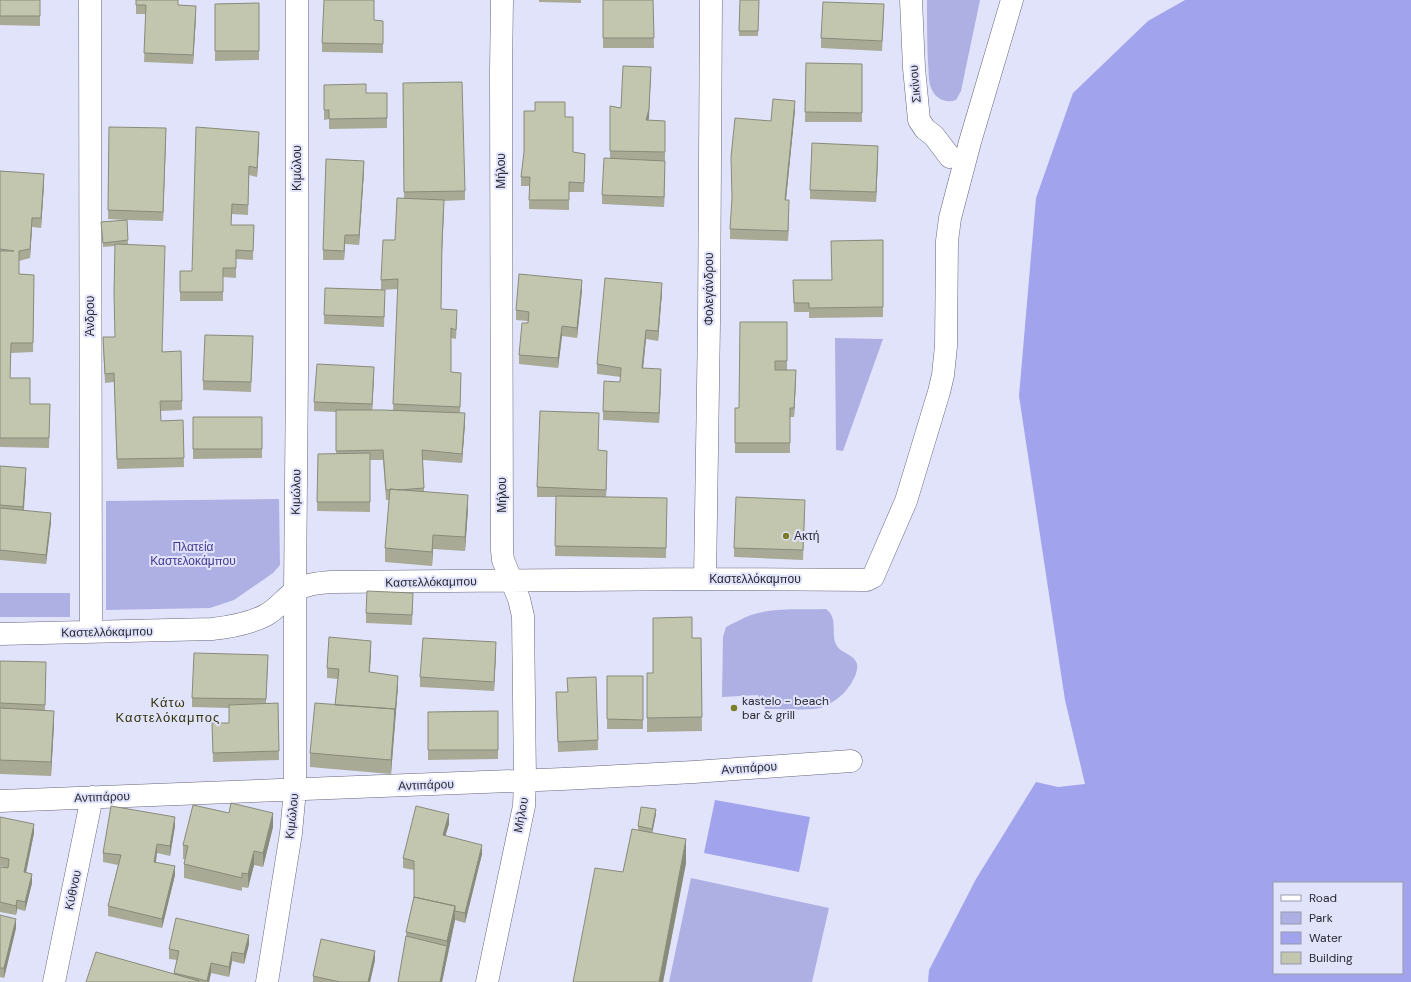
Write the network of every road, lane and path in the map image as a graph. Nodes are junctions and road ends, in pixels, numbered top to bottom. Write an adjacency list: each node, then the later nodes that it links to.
1 (90, 0): 12 (street, Άνδρου)
2 (297, 0): 10 (street, Κιμώλου)
3 (502, 0): 9 (street, Μήλου)
4 (711, 0): 8 (street, Φολεγάνδρου)
5 (911, 0): 7 (street, Σικίνου)
6 (1012, 0): 8 (street, Καστελλόκαμπου)
7 (950, 157)
8 (705, 579): 9 (street, Καστελλόκαμπου)
9 (513, 581): 10 (street, Καστελλόκαμπου); 16 (street, Μήλου)
10 (295, 591): 11 (street, Καστελλόκαμπου); 14 (street, Κιμώλου)
11 (266, 615): 12 (street, Καστελλόκαμπου); 14 (street)
12 (91, 632): 13 (street, Καστελλόκαμπου)
13 (0, 634)
14 (295, 655): 17 (street, Κιμώλου)
15 (851, 760): 16 (street, Αντιπάρου)
16 (525, 780): 17 (street, Αντιπάρου); 22 (street, Μήλου)
17 (295, 790): 18 (street, Αντιπάρου); 21 (street, Κιμώλου)
18 (92, 797): 19 (street, Αντιπάρου); 20 (street, Κύθνου)
19 (0, 801)
20 (54, 982)
21 (267, 982)
22 (486, 982)

